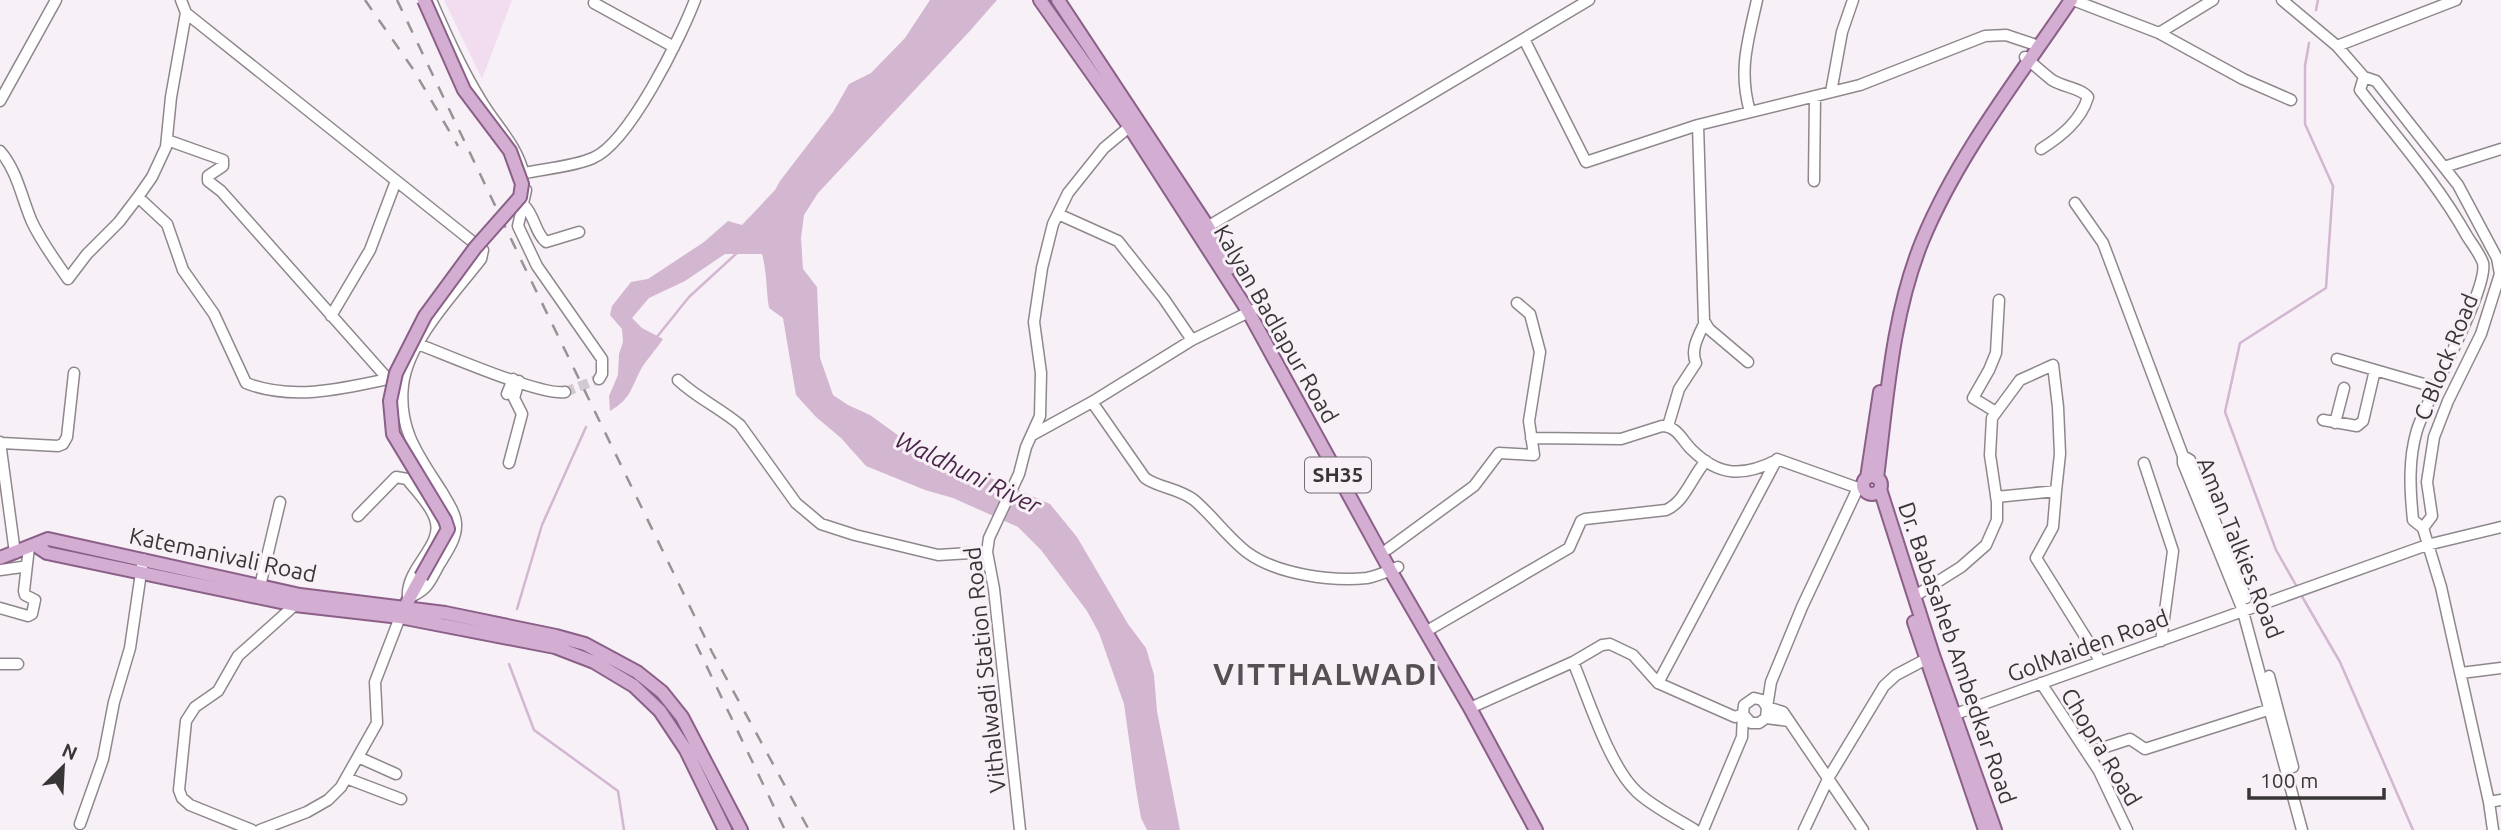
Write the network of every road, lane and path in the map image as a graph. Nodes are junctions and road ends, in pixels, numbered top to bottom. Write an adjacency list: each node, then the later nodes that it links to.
1 (56, 0): 28 (street)
2 (181, 0): 17 (street)
3 (425, 0): 111 (main road, bridge)
4 (431, 0): 37 (street)
5 (695, 0): 22 (street)
6 (1040, 0): 30 (main road, Kalyan Badlapur Road / SH35)
7 (1058, 0): 30 (main road, Kalyan Badlapur Road / SH35)
8 (1589, 0): 19 (street)
9 (1757, 0): 29 (street)
10 (1853, 0): 25 (street)
11 (2062, 0): 20 (main road, Dr. Babasaheb Ambedkar Road)
12 (2072, 0): 18 (street); 23 (main road, Dr. Babasaheb Ambedkar Road)
13 (2213, 0): 18 (street)
14 (2282, 0): 21 (street, C Block Road)
15 (2456, 0): 21 (street)
16 (594, 2): 22 (street)
17 (187, 13): 32 (street); 38 (street)
18 (2159, 33): 27 (street)
19 (1524, 38): 31 (street); 46 (street)
20 (2033, 44): 23 (main road, Dr. Babasaheb Ambedkar Road); 25 (street)
21 (2337, 46): 24 (street, C Block Road)
22 (674, 47): 37 (street)
23 (2027, 59): 33 (street); 90 (main road, Dr. Babasaheb Ambedkar Road)
24 (2364, 77): 36 (street, C Block Road); 41 (street, C Block Road)
25 (1831, 92): 26 (street)
26 (1815, 96): 29 (street); 39 (street)
27 (2291, 100)
28 (0, 101)
29 (1750, 112): 31 (street)
30 (1133, 124): 45 (street, Vithalwadi Station Road); 46 (main road, Kalyan Badlapur Road / SH35)
31 (1698, 125): 57 (street)
32 (167, 140): 42 (street); 56 (street)
33 (2041, 149)
34 (2501, 149): 36 (street)
35 (0, 151): 42 (street)
36 (2444, 167): 40 (street, C Block Road)
37 (524, 173): 44 (street)
38 (396, 181): 56 (street); 59 (street)
39 (1814, 181)
40 (2456, 182): 41 (street); 48 (street, C Block Road)
41 (2440, 193): 49 (street, C Block Road)
42 (138, 197): 65 (street)
43 (2075, 203): 113 (street, Aman Talkies Road)
44 (524, 205): 47 (street); 66 (street)
45 (1058, 214): 58 (street); 81 (street, Vithalwadi Station Road)
46 (1203, 230): 55 (main road, Kalyan Badlapur Road / SH35)
47 (579, 232)
48 (2489, 243): 49 (street); 50 (street, C Block Road)
49 (2476, 252): 51 (street, C Block Road)
50 (2499, 258): 52 (street, C Block Road)
51 (2481, 282): 52 (street); 64 (street, C Block Road)
52 (2495, 288): 69 (street, C Block Road)
53 (1999, 300): 77 (street)
54 (1517, 303): 82 (street)
55 (1251, 311): 58 (street); 99 (main road, Kalyan Badlapur Road / SH35); 105 (main road, Kalyan Badlapur Road / SH35)
56 (331, 316): 65 (street)
57 (1705, 322): 61 (street); 80 (street)
58 (1192, 340): 76 (street)
59 (418, 344): 67 (street); 70 (street)
60 (2337, 359): 62 (street)
61 (1748, 362)
62 (2375, 370): 72 (street); 79 (street)
63 (74, 373): 83 (street)
64 (2441, 373): 69 (street); 72 (street, C Block Road)
65 (388, 379): 70 (street)
66 (599, 379)
67 (516, 380): 73 (street); 74 (street); 86 (street)
68 (678, 380): 100 (street)
69 (2457, 382): 75 (street, C Block Road)
70 (403, 384): 111 (street)
71 (2344, 388): 79 (street)
72 (2433, 390): 75 (street); 89 (street, C Block Road)
73 (565, 393)
74 (507, 394)
75 (2448, 401): 88 (street, C Block Road)
76 (1092, 402): 81 (street); 105 (street)
77 (1996, 412): 91 (street); 92 (street)
78 (2323, 420): 79 (street)
79 (2336, 422)
80 (1668, 426): 82 (street); 85 (street)
81 (1032, 436): 100 (street, Vithalwadi Station Road)
82 (1531, 438): 99 (street)
83 (1, 442): 101 (street)
84 (1777, 459): 85 (street); 90 (street); 123 (street)
85 (1706, 461): 114 (street)
86 (509, 463)
87 (2144, 463): 115 (street)
88 (2427, 478): 89 (street); 96 (street, C Block Road)
89 (2411, 479): 96 (street, C Block Road)
90 (1870, 486): 109 (main road, Dr. Babasaheb Ambedkar Road); 116 (main road, Dr. Babasaheb Ambedkar Road); 124 (street)
91 (2056, 491): 92 (street); 118 (street)
92 (1996, 497): 109 (street)
93 (280, 502): 108 (street)
94 (358, 516): 111 (street)
95 (2501, 527): 97 (street, GolMaiden Road)
96 (2423, 528): 97 (street, C Block Road)
97 (2427, 545): 113 (street, GolMaiden Road); 122 (street, C Block Road)
98 (32, 546): 101 (main road, Katemanivali Road); 103 (main road, Katemanivali Road); 107 (main road, Katemanivali Road); 112 (street)
99 (1388, 549): 105 (main road, Kalyan Badlapur Road / SH35)
100 (988, 552): 151 (street, Vithalwadi Station Road)
101 (15, 553): 102 (main road, Katemanivali Road)
102 (0, 558)
103 (144, 559): 107 (street); 108 (main road, Katemanivali Road)
104 (22, 567): 106 (street)
105 (1394, 568): 114 (main road, Kalyan Badlapur Road / SH35); 128 (main road, Kalyan Badlapur Road / SH35)
106 (0, 570)
107 (141, 573): 110 (main road, Katemanivali Road); 146 (street)
108 (260, 586): 111 (main road, Katemanivali Road)
109 (1915, 596): 116 (main road, Dr. Babasaheb Ambedkar Road)
110 (295, 605): 111 (main road, Katemanivali Road); 147 (street)
111 (404, 607): 135 (main road); 138 (street)
112 (0, 608)
113 (2247, 611): 115 (street, GolMaiden Road); 129 (street, Aman Talkies Road)
114 (1432, 628): 128 (main road, Kalyan Badlapur Road / SH35)
115 (2161, 641): 118 (street, GolMaiden Road)
116 (1929, 657): 131 (main road, Dr. Babasaheb Ambedkar Road); 140 (street)
117 (1573, 662): 123 (street); 128 (street); 154 (street)
118 (2101, 662): 125 (street, GolMaiden Road)
119 (0, 664): 120 (street)
120 (18, 664)
121 (2501, 668): 122 (street)
122 (2461, 673): 144 (street, C Block Road)
123 (1658, 682): 130 (street)
124 (1771, 682): 126 (street); 127 (street)
125 (2041, 683): 131 (street, GolMaiden Road); 137 (street, Chopra Road)
126 (1754, 698): 127 (street); 130 (street)
127 (1768, 706): 132 (street); 133 (street)
128 (1474, 707): 152 (main road, Kalyan Badlapur Road / SH35); 153 (main road, Kalyan Badlapur Road / SH35)
129 (2274, 708): 137 (street); 145 (street, Aman Talkies Road)
130 (1744, 710): 134 (street); 136 (street)
131 (1950, 716): 158 (main road, Dr. Babasaheb Ambedkar Road); 159 (main road, Dr. Babasaheb Ambedkar Road)
132 (1766, 718): 133 (street); 134 (street)
133 (1789, 721): 140 (street)
134 (1755, 723): 136 (street)
135 (680, 728): 149 (main road); 150 (main road)
136 (1742, 737): 155 (street)
137 (2087, 753): 160 (street, Chopra Road)
138 (358, 757): 139 (street); 141 (street)
139 (396, 774)
140 (1829, 777): 156 (street); 157 (street)
141 (346, 778): 142 (street); 148 (street)
142 (401, 799)
143 (2501, 800): 144 (street)
144 (2489, 802): 163 (street, C Block Road)
145 (2302, 818): 161 (street, Aman Talkies Road); 162 (street, Aman Talkies Road)
146 (80, 824)
147 (252, 830)
148 (260, 830)
149 (725, 830)
150 (741, 830)
151 (1020, 830)
152 (1536, 830)
153 (1545, 830)
154 (1695, 830)
155 (1703, 830)
156 (1804, 830)
157 (1863, 830)
158 (1985, 830)
159 (1995, 830)
160 (2127, 830)
161 (2302, 830)
162 (2308, 830)
163 (2493, 830)

